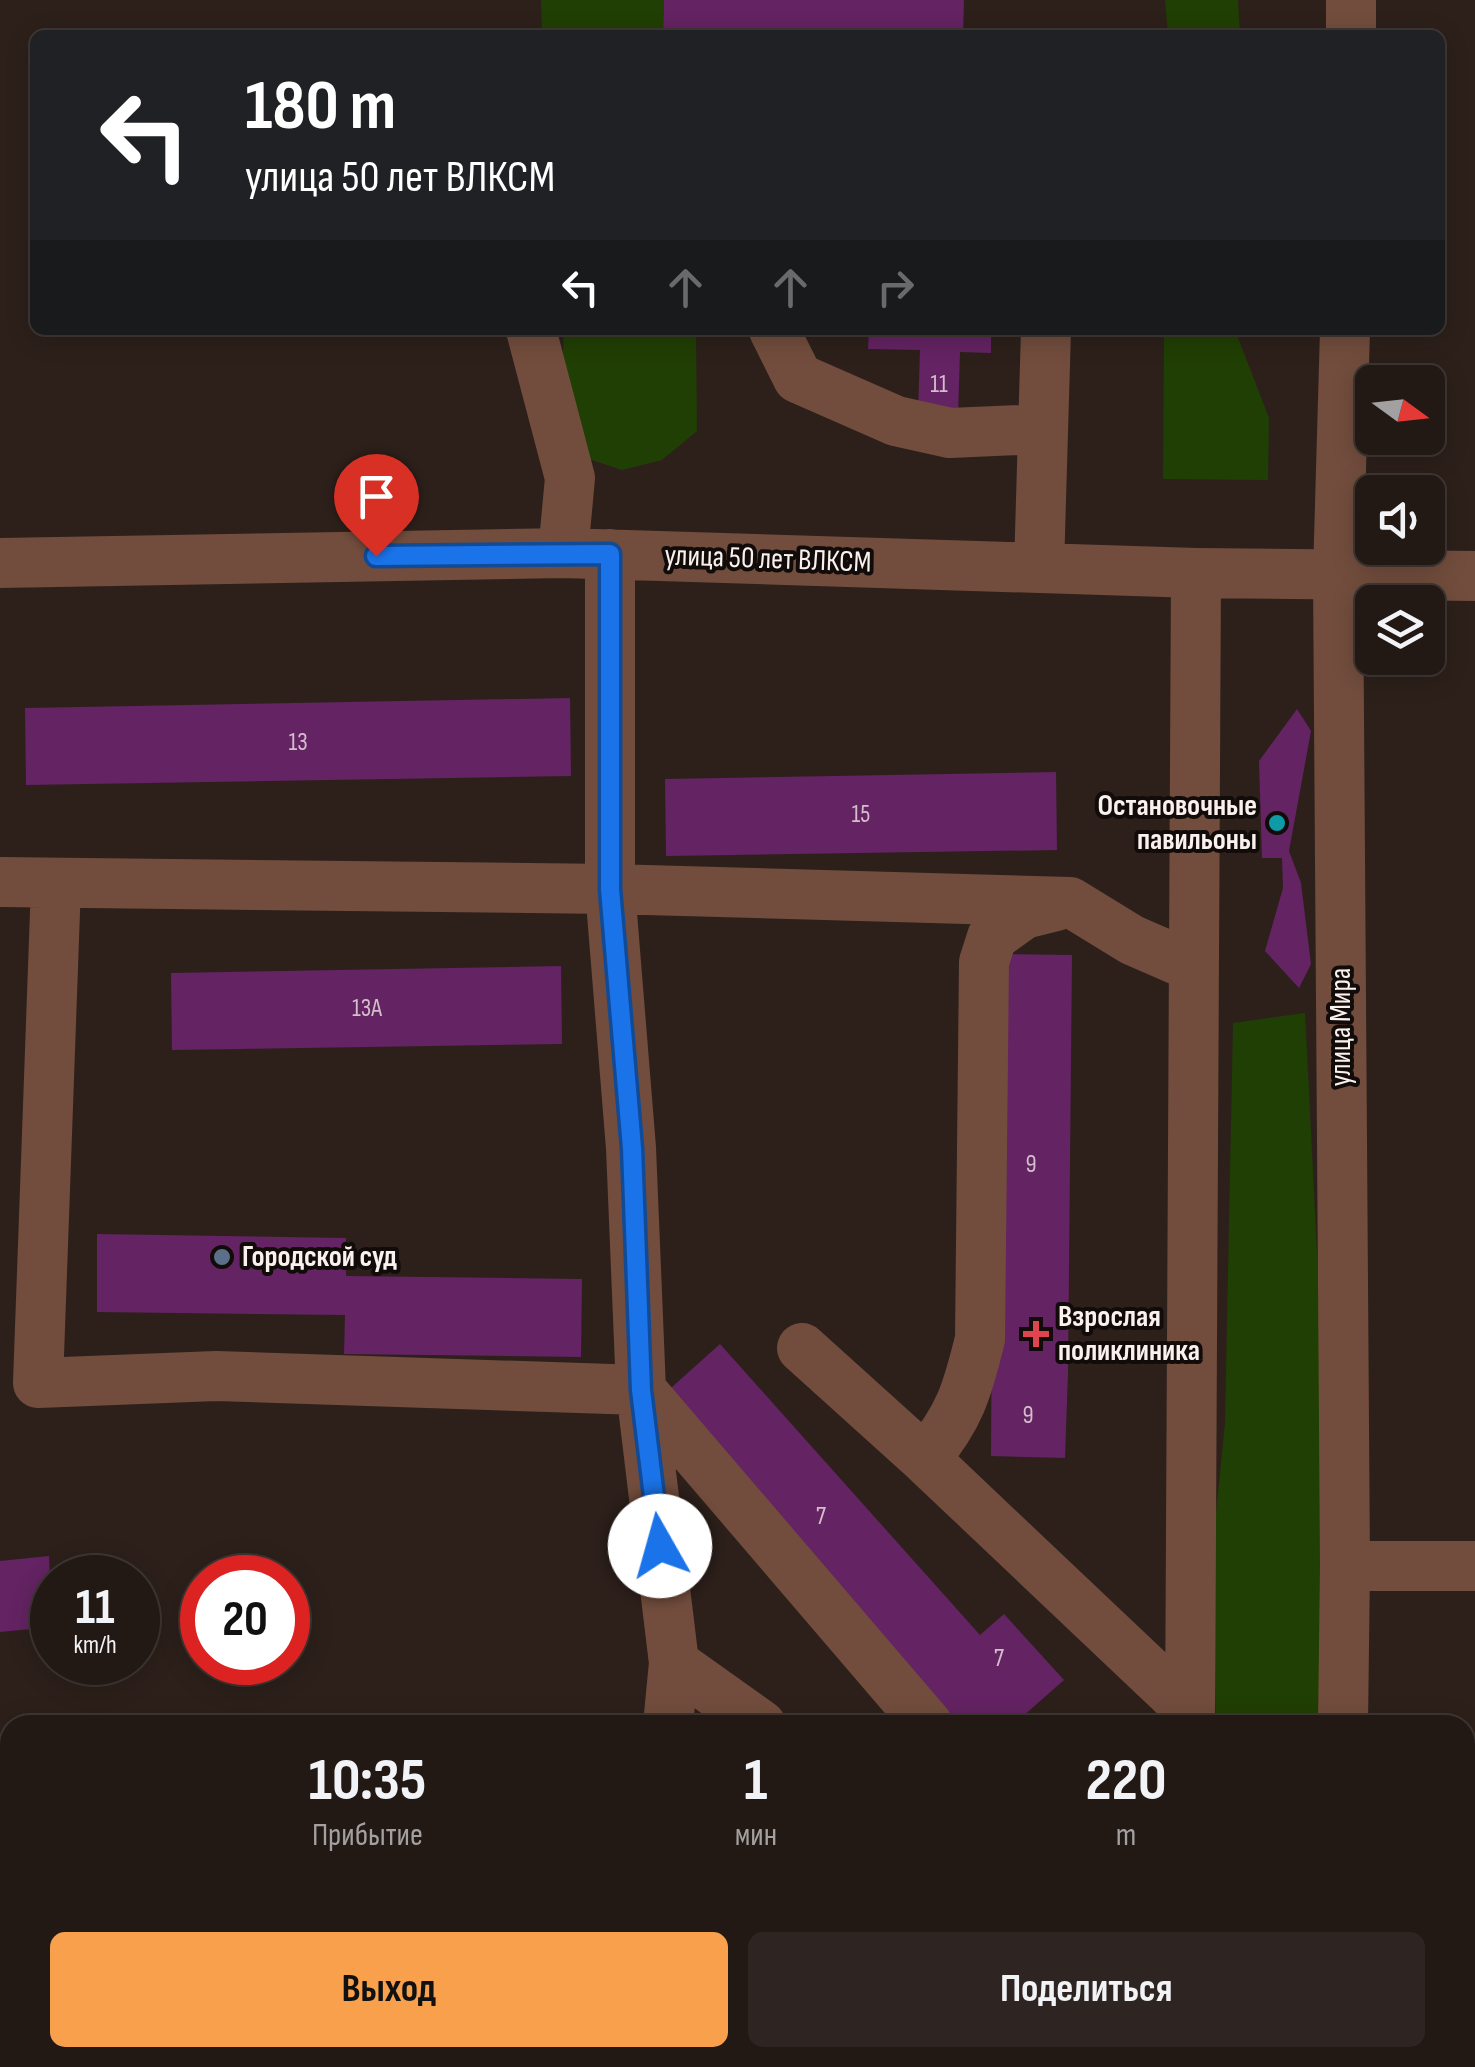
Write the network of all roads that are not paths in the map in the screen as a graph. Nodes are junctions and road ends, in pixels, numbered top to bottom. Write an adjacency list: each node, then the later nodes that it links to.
1 (1352, 0): 2 (street)
2 (1351, 30)
3 (531, 335): 8 (street)
4 (776, 335): 7 (street)
5 (1046, 335): 7 (street)
6 (1345, 335): 12 (street, улица Мира)
7 (1044, 429): 10 (street)
8 (586, 553): 9 (street, улица 50 лет ВЛКСМ); 10 (street, улица 50 лет ВЛКСМ); 16 (street)
9 (0, 563)
10 (1039, 568): 11 (street, улица 50 лет ВЛКСМ)
11 (1196, 573): 12 (street, улица 50 лет ВЛКСМ); 18 (street)
12 (1338, 574): 13 (street, улица 50 лет ВЛКСМ); 23 (street, улица Мира)
13 (1475, 576)
14 (0, 882): 15 (street)
15 (56, 884): 16 (street); 20 (street)
16 (610, 889): 17 (street); 21 (street)
17 (1070, 902): 18 (street); 22 (street)
18 (1194, 967): 30 (street)
19 (802, 1348): 22 (street)
20 (19, 1370): 21 (street)
21 (641, 1390): 25 (street); 28 (street)
22 (925, 1460): 29 (street)
23 (1344, 1566): 24 (street); 31 (street, улица Мира)
24 (1475, 1566)
25 (674, 1663): 26 (street); 27 (street)
26 (669, 1715)
27 (747, 1715)
28 (919, 1715)
29 (1187, 1715)
30 (1190, 1715)
31 (1343, 1715)

